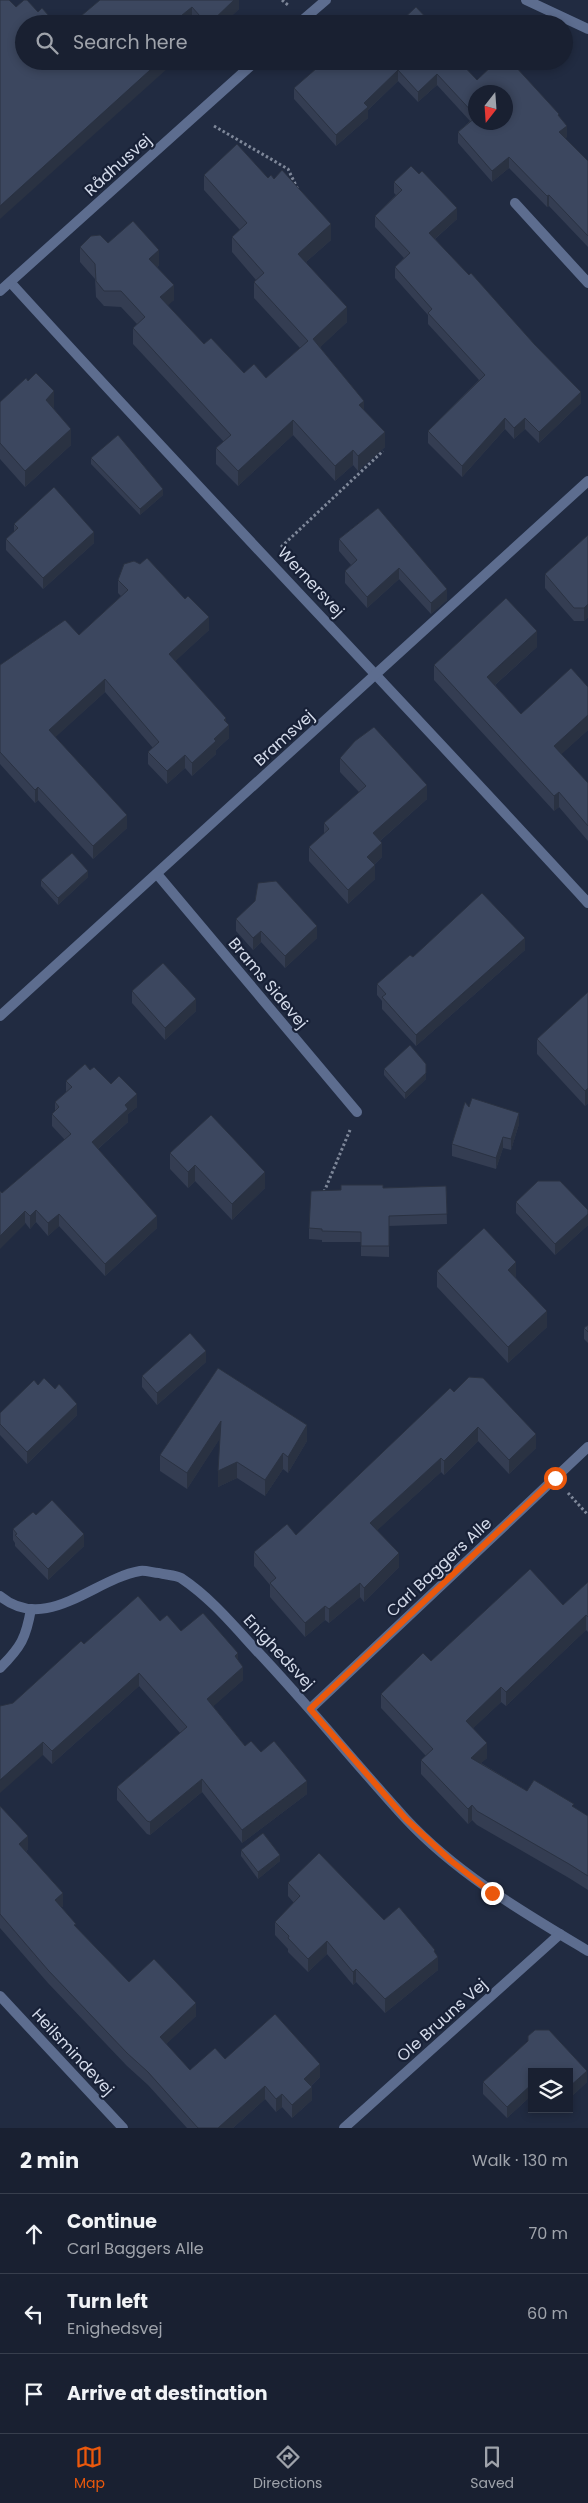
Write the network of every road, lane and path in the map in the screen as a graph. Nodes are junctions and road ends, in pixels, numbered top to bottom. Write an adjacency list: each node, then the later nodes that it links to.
1 (326, 0): 3 (street)
2 (526, 0): 4 (street)
3 (308, 15)
4 (558, 15)
5 (573, 22): 6 (street)
6 (588, 29)
7 (246, 70): 8 (street, Rådhusvej)
8 (196, 115): 9 (path); 11 (street, Rådhusvej)
9 (300, 194)
10 (516, 202): 12 (street)
11 (11, 283): 13 (street, Rådhusvej); 16 (street, Wernersvej)
12 (588, 283)
13 (0, 292)
14 (383, 451): 16 (path)
15 (588, 481): 17 (street, Bramsvej)
16 (268, 559): 17 (street, Wernersvej)
17 (377, 674): 18 (street, Bramsvej); 19 (street, Wernersvej)
18 (156, 874): 20 (street, Bramsvej); 21 (street, Brams Sidevej)
19 (588, 903)
20 (0, 1016)
21 (357, 1112): 22 (path)
22 (324, 1192)
23 (588, 1447): 24 (street, Carl Baggers Alle)
24 (555, 1478): 25 (path); 29 (street, Carl Baggers Alle)
25 (588, 1515)
26 (0, 1596): 27 (street, Enighedsvej)
27 (31, 1609): 28 (street); 29 (street, Enighedsvej)
28 (0, 1668)
29 (310, 1709): 30 (street, Enighedsvej)
30 (560, 1934): 31 (street, Enighedsvej); 34 (street, Ole Bruuns Vej)
31 (588, 1951)
32 (0, 1996): 33 (street, Heilsmindevej)
33 (123, 2128)
34 (344, 2128)

